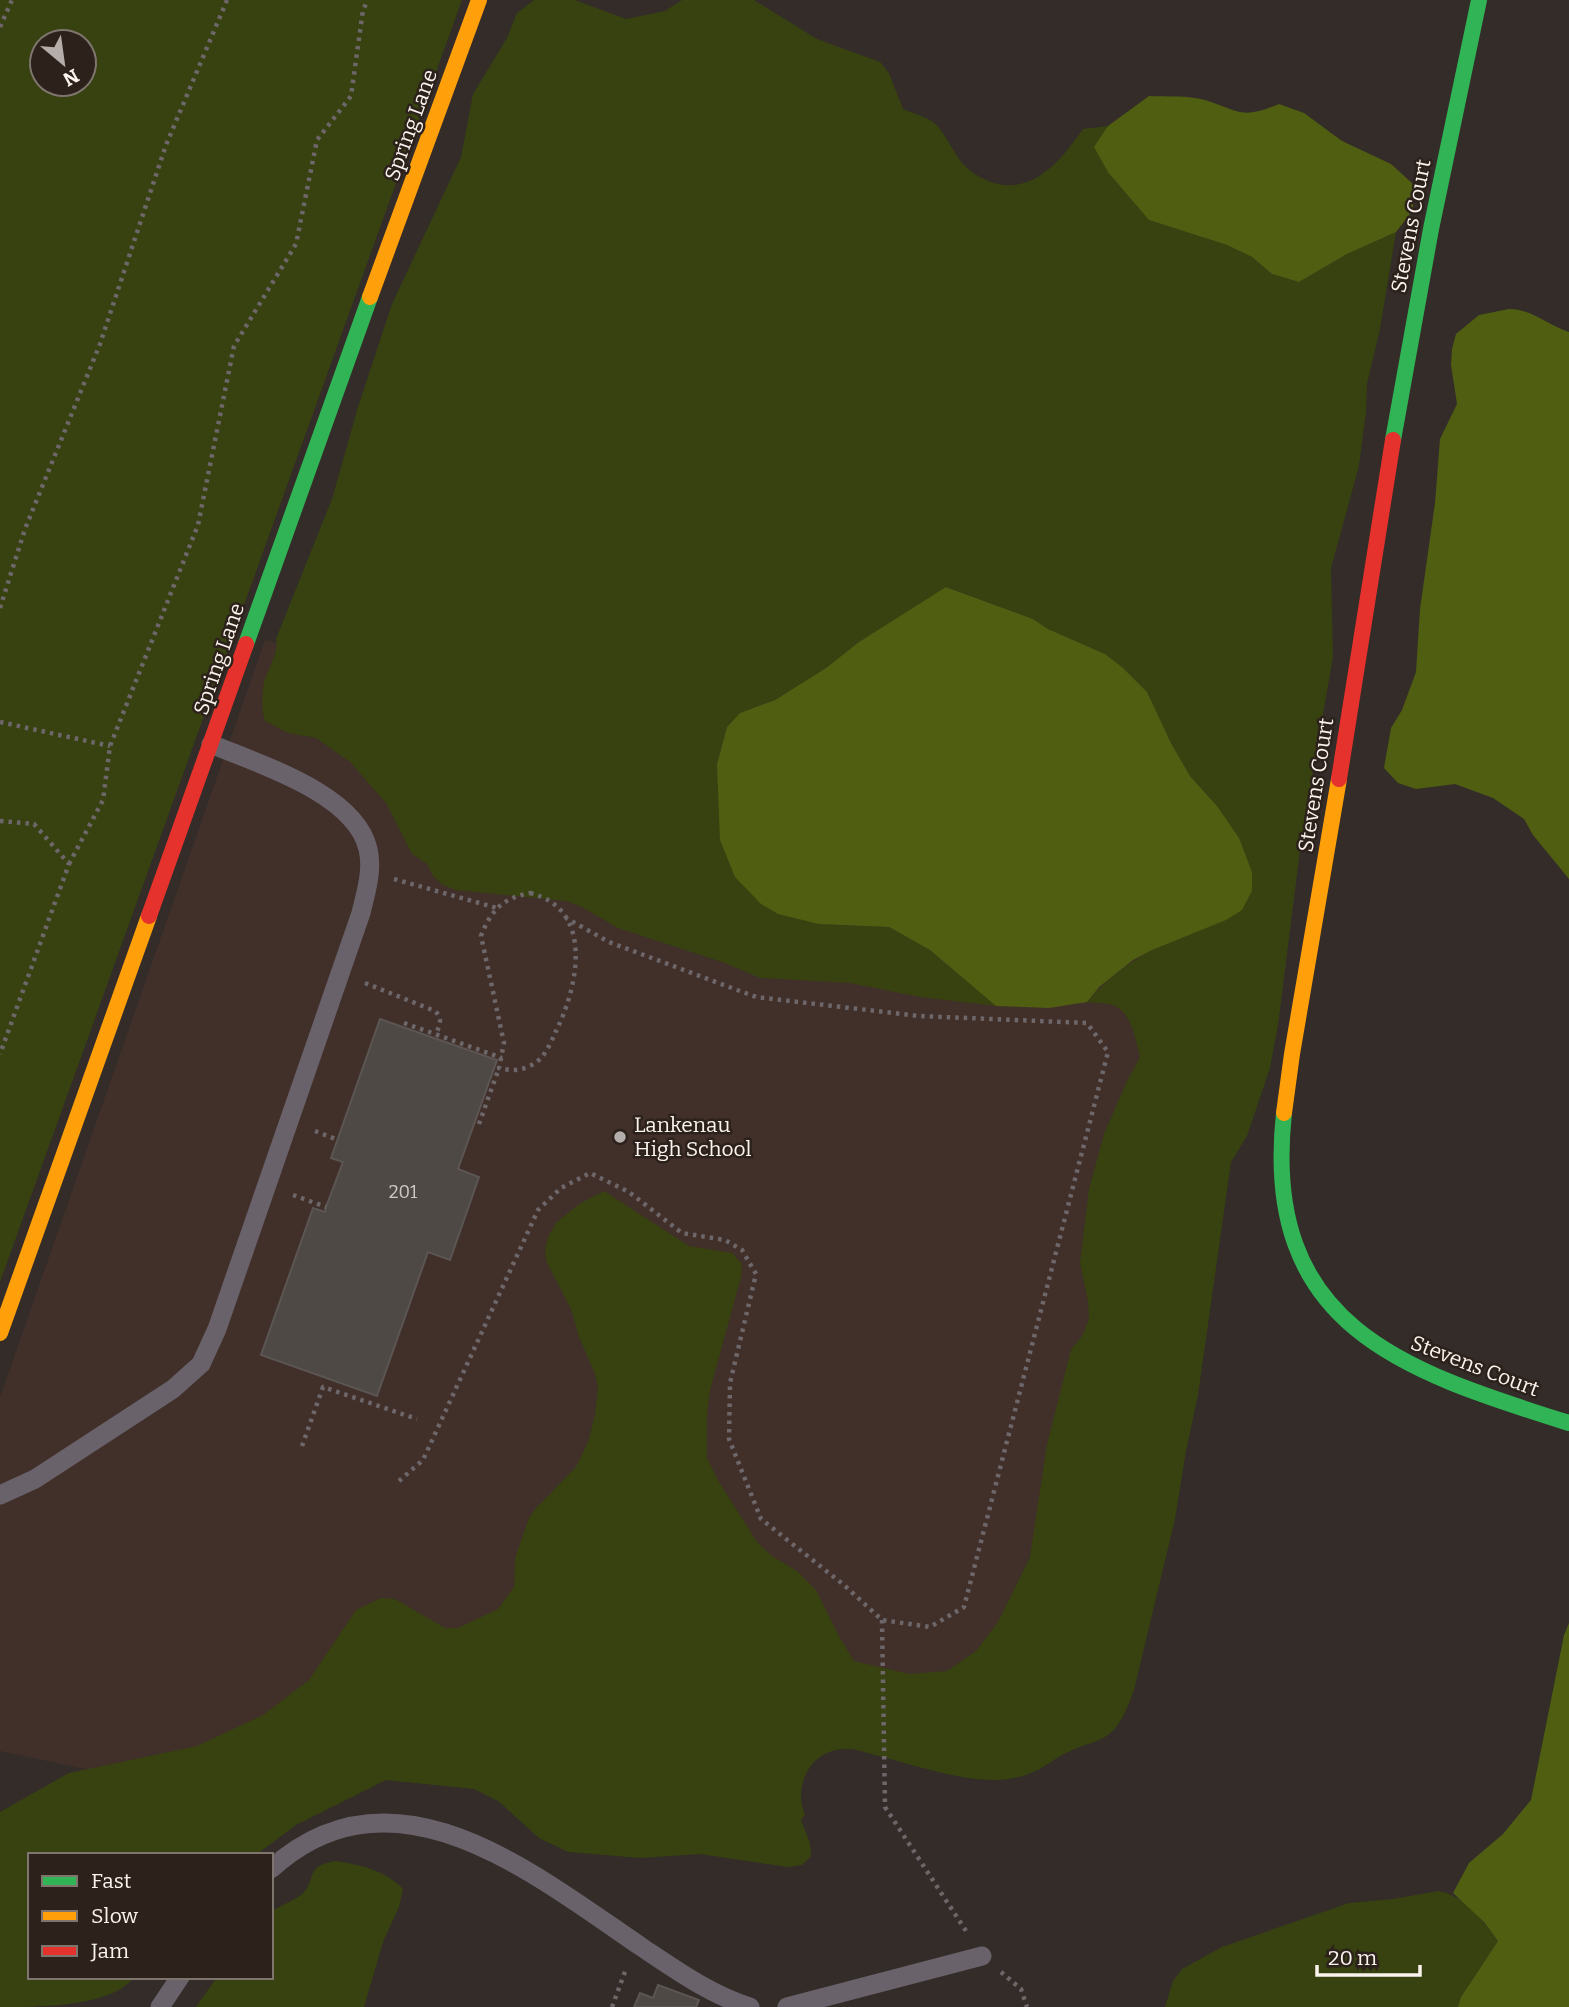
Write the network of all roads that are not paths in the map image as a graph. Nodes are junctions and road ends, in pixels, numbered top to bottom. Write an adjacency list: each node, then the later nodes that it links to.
1 (480, 0): 3 (street, Spring Lane)
2 (1479, 0): 5 (street, Stevens Court)
3 (211, 744): 4 (street, Spring Lane); 6 (lane)
4 (0, 1333)
5 (1569, 1423)
6 (0, 1495)
7 (273, 1867): 11 (lane)
8 (982, 1956): 12 (lane)
9 (179, 1979): 10 (lane)
10 (160, 2007)
11 (750, 2007)
12 (787, 2007)

